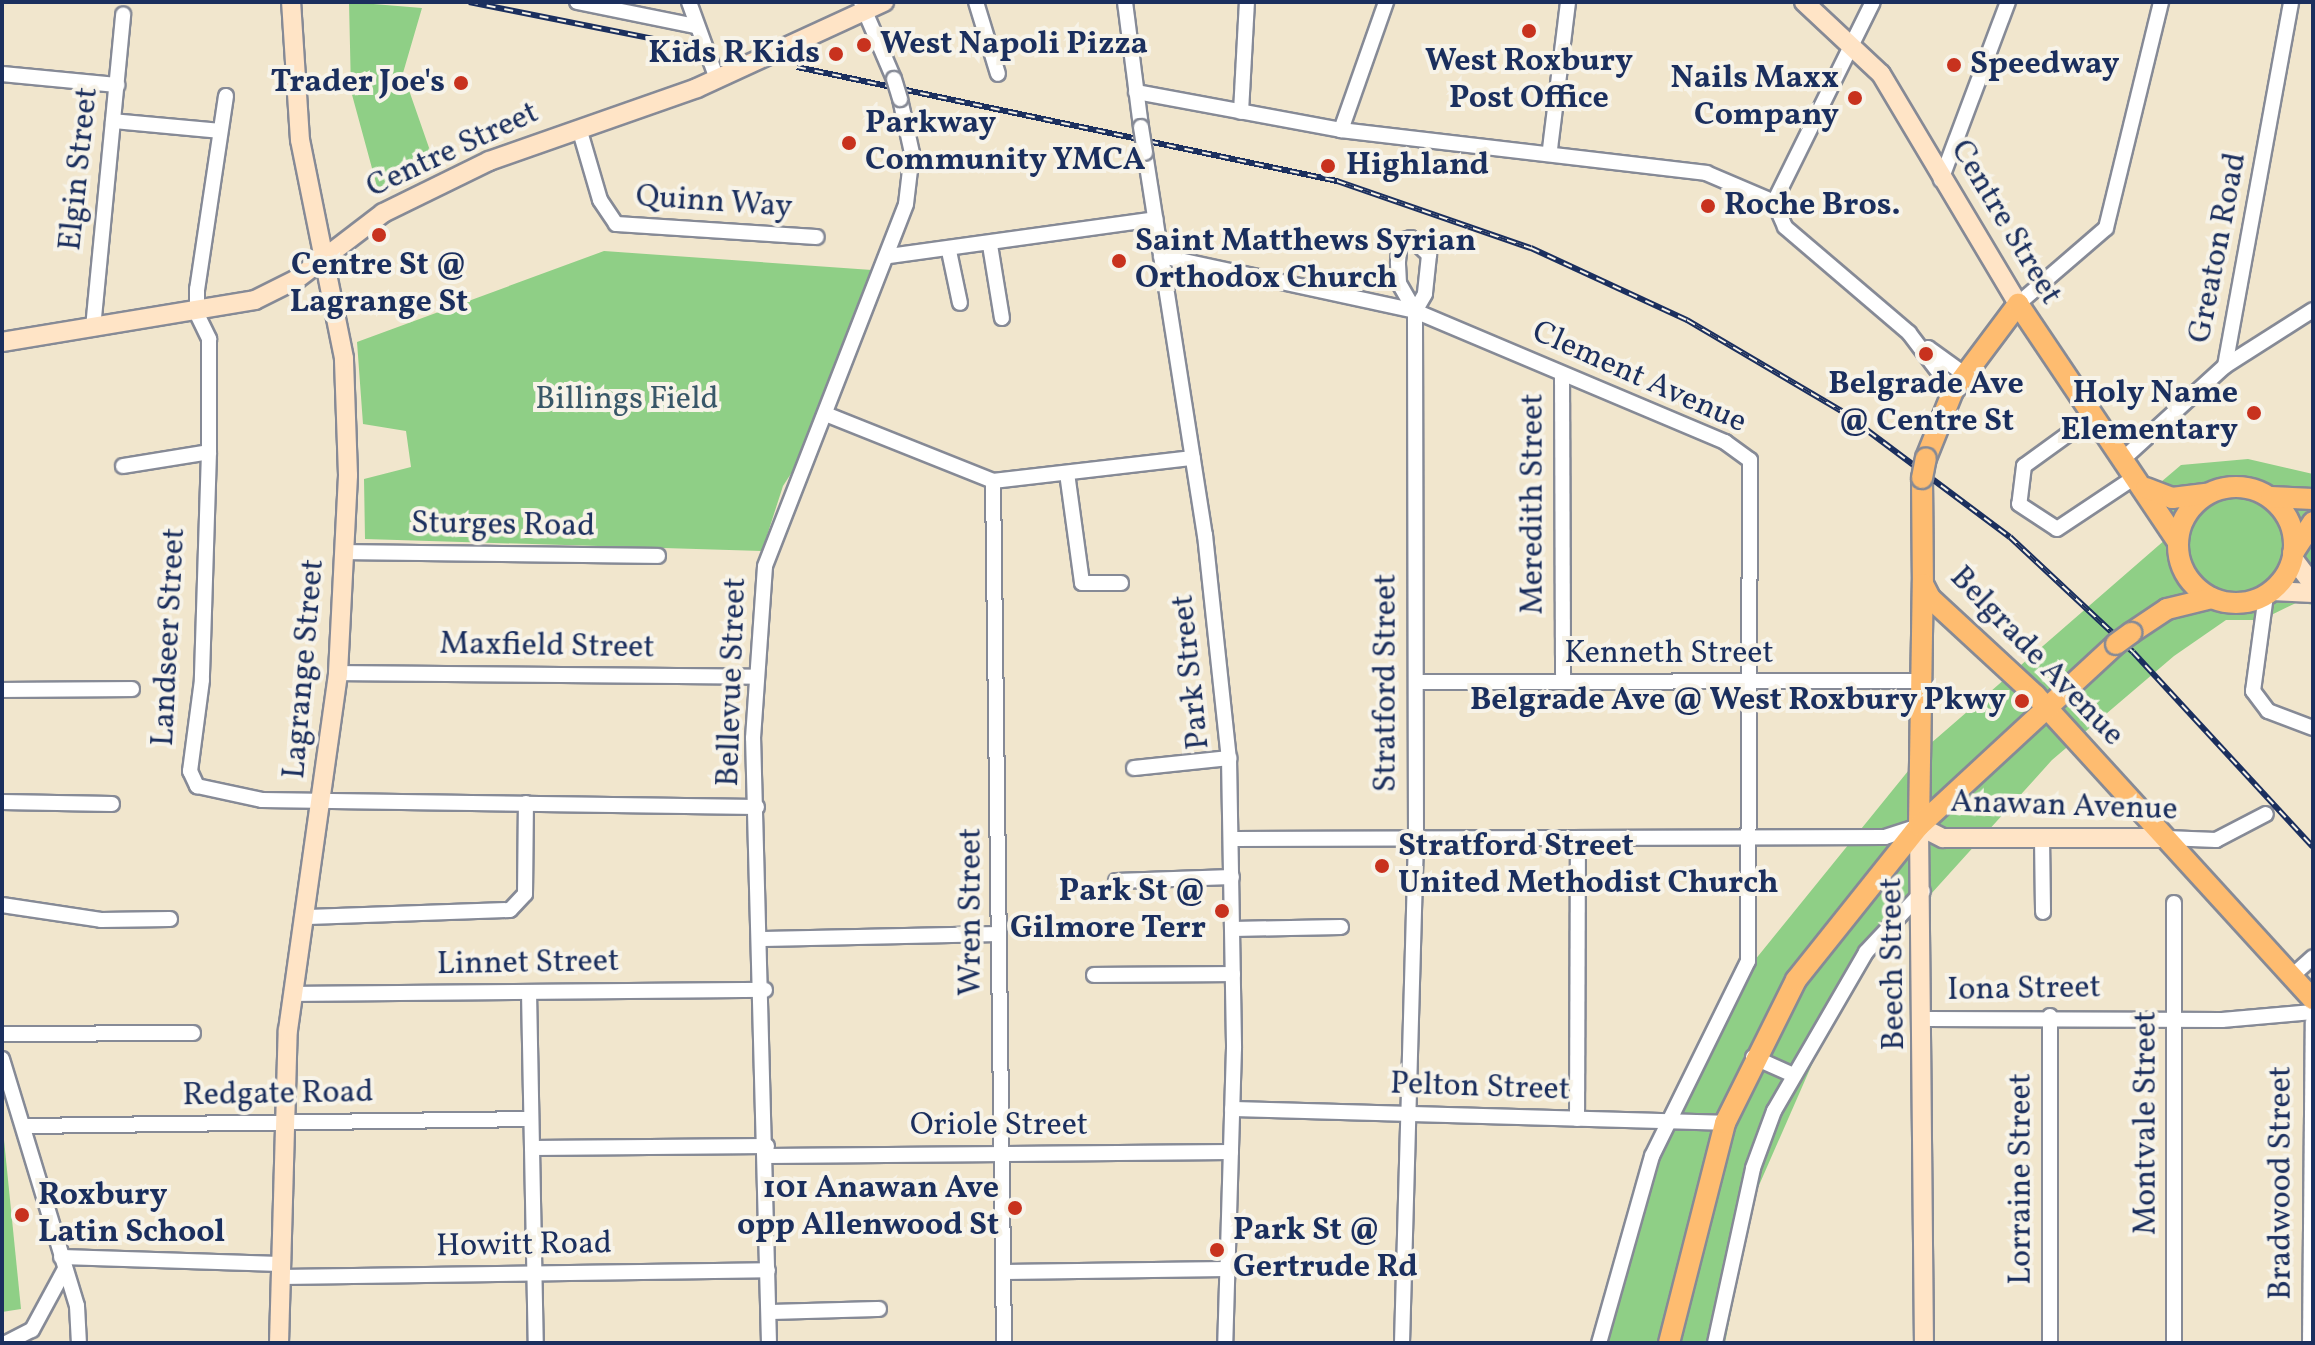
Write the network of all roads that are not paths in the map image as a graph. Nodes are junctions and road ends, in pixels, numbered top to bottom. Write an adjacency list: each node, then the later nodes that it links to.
1 (291, 2): 39 (main road, Lagrange Street)
2 (577, 2): 17 (street)
3 (689, 2): 17 (street)
4 (884, 2): 15 (main road, Centre Street)
5 (976, 2): 20 (street)
6 (1125, 2): 23 (street, Park Street)
7 (1247, 2): 25 (street)
8 (1386, 2): 28 (street)
9 (1568, 2): 30 (street)
10 (1804, 2): 18 (main road, Centre Street)
11 (1873, 2): 18 (street)
12 (2008, 2): 31 (street)
13 (2161, 2): 41 (street)
14 (2291, 2): 48 (street, Greaton Road)
15 (864, 7): 21 (main road, Centre Street); 37 (street, Bellevue Street, bridge)
16 (123, 14): 22 (street, Elgin Street)
17 (695, 26): 21 (street)
18 (1852, 39): 31 (main road, Centre Street); 32 (street)
19 (2, 74): 22 (street)
20 (998, 74)
21 (717, 79): 27 (main road, Centre Street)
22 (117, 85): 26 (street, Elgin Street)
23 (1136, 92): 25 (street); 33 (street, Park Street, bridge)
24 (226, 96): 29 (street)
25 (1241, 112): 28 (street)
26 (113, 121): 29 (street); 46 (street, Elgin Street)
27 (579, 128): 34 (street, Quinn Way); 39 (main road, Centre Street)
28 (1341, 130): 32 (street)
29 (220, 131): 44 (street)
30 (1550, 149)
31 (1941, 180): 41 (main road, Centre Street)
32 (1774, 202): 50 (street)
33 (1155, 219): 35 (street); 38 (street, Park Street)
34 (817, 237)
35 (990, 245): 36 (street); 45 (street)
36 (949, 251): 37 (street); 40 (street)
37 (889, 256): 51 (street, Bellevue Street)
38 (1161, 256): 43 (street, Clement Avenue); 54 (street, Park Street)
39 (321, 261): 44 (main road, Centre Street); 65 (main road, Lagrange Street)
40 (960, 303)
41 (2018, 304): 50 (main road, Belgrade Avenue); 52 (main road, Centre Street)
42 (2313, 310): 48 (street)
43 (1415, 311): 49 (street, Clement Avenue); 79 (street, Stratford Street)
44 (197, 314): 46 (main road, Centre Street); 53 (street, Landseer Street)
45 (1002, 318)
46 (93, 328): 47 (main road, Centre Street)
47 (2, 342)
48 (2225, 366): 55 (street, Greaton Road)
49 (1562, 375): 77 (street, Meredith Street); 80 (street, Clement Avenue)
50 (1958, 383): 69 (main road, Belgrade Avenue)
51 (828, 415): 58 (street); 76 (street, Bellevue Street)
52 (2093, 416): 55 (main road, Centre Street); 59 (street)
53 (209, 452): 56 (street); 87 (street, Landseer Street)
54 (1193, 458): 57 (street); 85 (street, Park Street)
55 (2122, 460): 59 (main road, Centre Street)
56 (123, 466)
57 (1067, 473): 58 (street); 68 (street)
58 (993, 481): 110 (street, Wren Street)
59 (2140, 482): 60 (main road); 64 (main road, Centre Street)
60 (2207, 494): 61 (main road); 64 (main road)
61 (2268, 496): 62 (main road); 66 (main road)
62 (2313, 499)
63 (2313, 522): 66 (main road)
64 (2178, 550): 73 (main road); 74 (main road)
65 (346, 552): 67 (street, Sturges Road); 75 (main road, Lagrange Street)
66 (2293, 555): 70 (main road); 71 (main road)
67 (658, 556)
68 (1121, 583)
69 (1923, 584): 78 (main road, Beech Street); 83 (main road, Belgrade Avenue)
70 (2313, 585)
71 (2269, 593): 72 (main road); 73 (main road); 84 (street)
72 (2313, 593)
73 (2212, 598): 74 (main road)
74 (2158, 613): 83 (main road)
75 (338, 673): 76 (street, Maxfield Street); 87 (main road, Lagrange Street)
76 (756, 677): 91 (street, Bellevue Street)
77 (1563, 681): 79 (street, Kenneth Street); 80 (street, Kenneth Street)
78 (1922, 681): 80 (street, Kenneth Street); 93 (main road, Beech Street)
79 (1416, 682): 98 (street, Stratford Street)
80 (1750, 683): 94 (street, Clement Avenue)
81 (132, 689): 82 (street)
82 (2, 690)
83 (2044, 705): 93 (main road); 96 (main road, Belgrade Avenue)
84 (2313, 728)
85 (1229, 758): 86 (street); 97 (street, Park Street)
86 (1134, 768)
87 (324, 799): 89 (street, Landseer Street); 106 (main road, Lagrange Street)
88 (2, 802): 90 (street)
89 (526, 803): 91 (street, Landseer Street); 106 (street)
90 (112, 804)
91 (757, 807): 111 (street, Bellevue Street)
92 (2266, 814): 96 (street, Anawan Avenue)
93 (1919, 826): 94 (street, Anawan Avenue); 95 (main road, Anawan Avenue); 102 (main road, Beech Street); 127 (main road)
94 (1751, 838): 99 (street, Anawan Avenue); 134 (street, Clement Avenue)
95 (2042, 838): 96 (main road, Anawan Avenue); 105 (street)
96 (2166, 838): 115 (main road, Belgrade Avenue)
97 (1232, 839): 98 (street, Anawan Avenue); 100 (street, Park Street)
98 (1416, 839): 99 (street, Anawan Avenue); 131 (street, Stratford Street)
99 (1578, 839): 133 (street)
100 (1232, 877): 101 (street); 109 (street, Park Street)
101 (1116, 881)
102 (1923, 891): 123 (main road, Beech Street); 129 (street)
103 (2174, 903): 122 (street, Montvale Street)
104 (2, 905): 107 (street)
105 (2043, 912)
106 (308, 917): 118 (main road, Lagrange Street)
107 (170, 919)
108 (1341, 927): 109 (street)
109 (1233, 929): 113 (street, Park Street)
110 (999, 934): 111 (street); 141 (street, Wren Street)
111 (763, 939): 116 (street, Bellevue Street)
112 (2313, 957): 115 (street)
113 (1233, 974): 114 (street); 130 (street, Park Street)
114 (1094, 975)
115 (2292, 976): 119 (main road, Belgrade Avenue)
116 (765, 990): 117 (street, Linnet Street); 139 (street, Bellevue Street)
117 (529, 992): 118 (street, Linnet Street); 132 (street)
118 (292, 994): 137 (main road, Lagrange Street)
119 (2313, 999)
120 (2313, 1012): 122 (street, Iona Street)
121 (2050, 1016): 122 (street, Iona Street); 123 (street, Iona Street); 162 (street, Lorraine Street)
122 (2176, 1018): 163 (street, Montvale Street)
123 (1927, 1019): 161 (main road, Beech Street)
124 (2313, 1022): 164 (street, Bradwood Street)
125 (193, 1033): 126 (street)
126 (2, 1034)
127 (1753, 1057): 129 (street); 135 (main road)
128 (2, 1059): 136 (street)
129 (1791, 1074): 160 (street)
130 (1232, 1109): 131 (street, Pelton Street); 140 (street, Park Street)
131 (1409, 1112): 133 (street, Pelton Street); 157 (street, Stratford Street)
132 (531, 1119): 137 (street, Redgate Road); 138 (street)
133 (1577, 1119): 134 (street, Pelton Street)
134 (1667, 1123): 135 (street, Pelton Street); 158 (street)
135 (1725, 1123): 159 (main road)
136 (26, 1126): 137 (street, Redgate Road); 142 (street)
137 (285, 1126): 145 (main road, Lagrange Street)
138 (532, 1148): 139 (street, Oriole Street); 147 (street)
139 (767, 1151): 141 (street, Oriole Street); 144 (street, Bellevue Street)
140 (1231, 1152): 141 (street, Oriole Street); 143 (street, Park Street)
141 (1002, 1154): 146 (street, Wren Street)
142 (63, 1263): 145 (street, Howitt Road); 150 (street); 151 (street)
143 (1227, 1269): 146 (street); 156 (street, Park Street)
144 (768, 1270): 147 (street, Howitt Road); 149 (street, Bellevue Street)
145 (281, 1271): 147 (street, Howitt Road); 152 (main road, Lagrange Street)
146 (1004, 1272): 155 (street, Wren Street)
147 (536, 1277): 153 (street)
148 (879, 1309): 149 (street)
149 (769, 1312): 154 (street, Bellevue Street)
150 (6, 1343)
151 (79, 1343)
152 (279, 1343)
153 (536, 1343)
154 (769, 1343)
155 (1004, 1343)
156 (1225, 1343)
157 (1402, 1343)
158 (1599, 1343)
159 (1669, 1343)
160 (1721, 1343)
161 (1924, 1343)
162 (2050, 1343)
163 (2174, 1343)
164 (2310, 1343)

